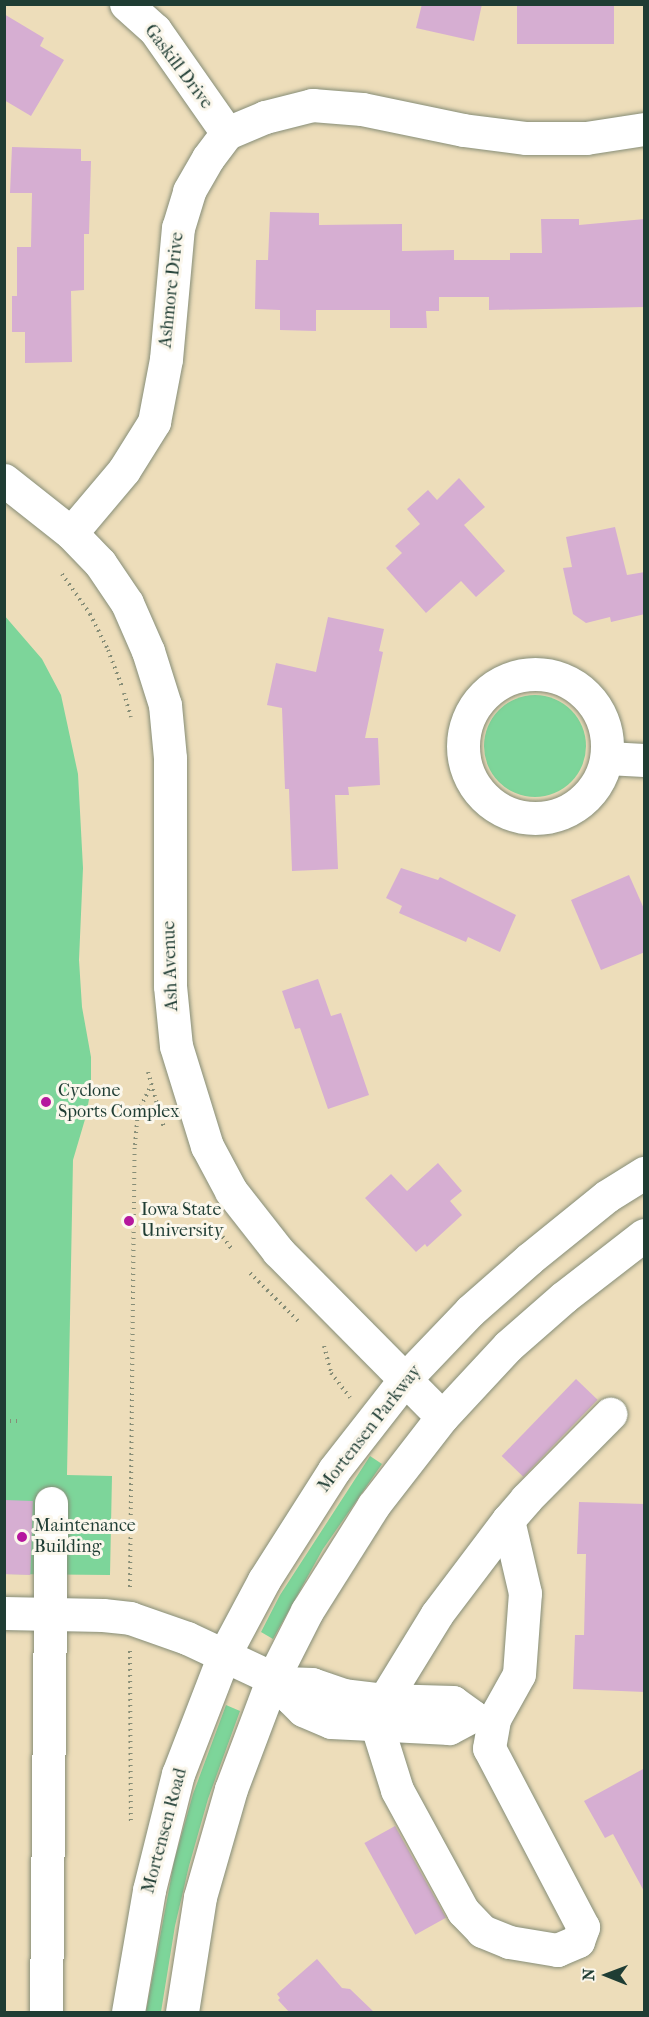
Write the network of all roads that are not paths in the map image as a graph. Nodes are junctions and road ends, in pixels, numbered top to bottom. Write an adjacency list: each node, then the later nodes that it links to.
1 (126, 4): 3 (street, Gaskill Drive)
2 (645, 129): 3 (street)
3 (227, 133): 5 (street, Ashmore Drive)
4 (4, 480): 5 (street, Ash Avenue)
5 (71, 533): 10 (street, Ash Avenue)
6 (607, 758): 6 (street); 7 (street)
7 (645, 760)
8 (645, 1173): 10 (street, Mortensen Parkway)
9 (645, 1235): 12 (street)
10 (405, 1379): 12 (street, Ash Avenue); 17 (street, Mortensen Parkway)
11 (610, 1414): 14 (street)
12 (442, 1417): 18 (street)
13 (51, 1503): 16 (street)
14 (508, 1520): 19 (street); 20 (street)
15 (4, 1613): 16 (street)
16 (50, 1614): 17 (street); 21 (street)
17 (224, 1655): 18 (street); 22 (street, Mortensen Road)
18 (278, 1680): 19 (street); 23 (street)
19 (381, 1713): 20 (street); 20 (street)
20 (483, 1718)
21 (46, 2013)
22 (128, 2013)
23 (182, 2013)

